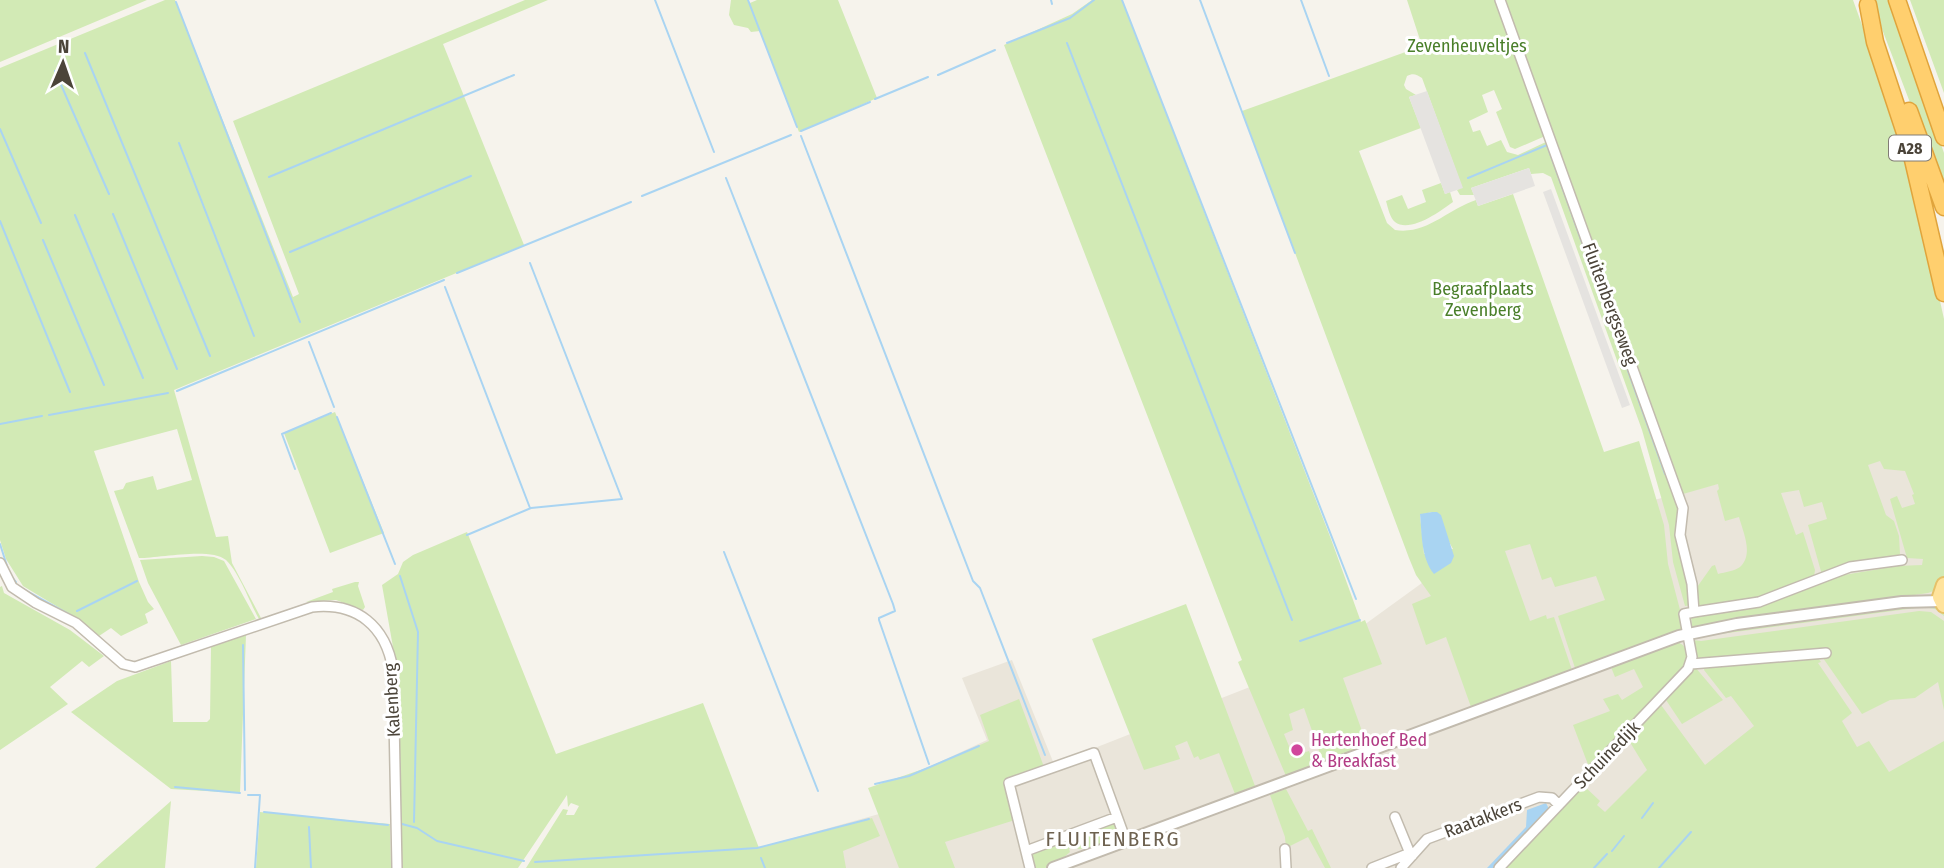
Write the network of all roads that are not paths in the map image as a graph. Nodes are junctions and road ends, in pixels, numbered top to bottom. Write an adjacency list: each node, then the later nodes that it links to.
1 (1500, 0): 12 (street, Fluitenbergseweg)
2 (1897, 0): 4 (highway, A28)
3 (1867, 2): 7 (highway, A28); 8 (highway, A28)
4 (1907, 29): 5 (highway, A28); 6 (highway, A28)
5 (1944, 106)
6 (1944, 137)
7 (1944, 208)
8 (1944, 293)
9 (1902, 560): 12 (street)
10 (0, 563): 24 (street, Kalenberg)
11 (1942, 596): 13 (street)
12 (1694, 612): 13 (street, Fluitenbergseweg)
13 (1688, 634): 15 (street); 19 (street)
14 (1826, 653): 15 (street)
15 (1691, 664): 16 (street, Schuinedijk)
16 (1559, 805): 22 (street, Raatakkers); 30 (street, Schuinedijk)
17 (1117, 817): 19 (street); 21 (street); 21 (street)
18 (1395, 817): 22 (street)
19 (1126, 841): 23 (street)
20 (1285, 849): 27 (street)
21 (1026, 850): 25 (street)
22 (1410, 856): 28 (street, Raatakkers); 29 (street, Raatakkers)
23 (1082, 863): 26 (street)
24 (397, 868)
25 (1030, 868)
26 (1053, 868)
27 (1286, 868)
28 (1372, 868)
29 (1401, 868)
30 (1499, 868)

